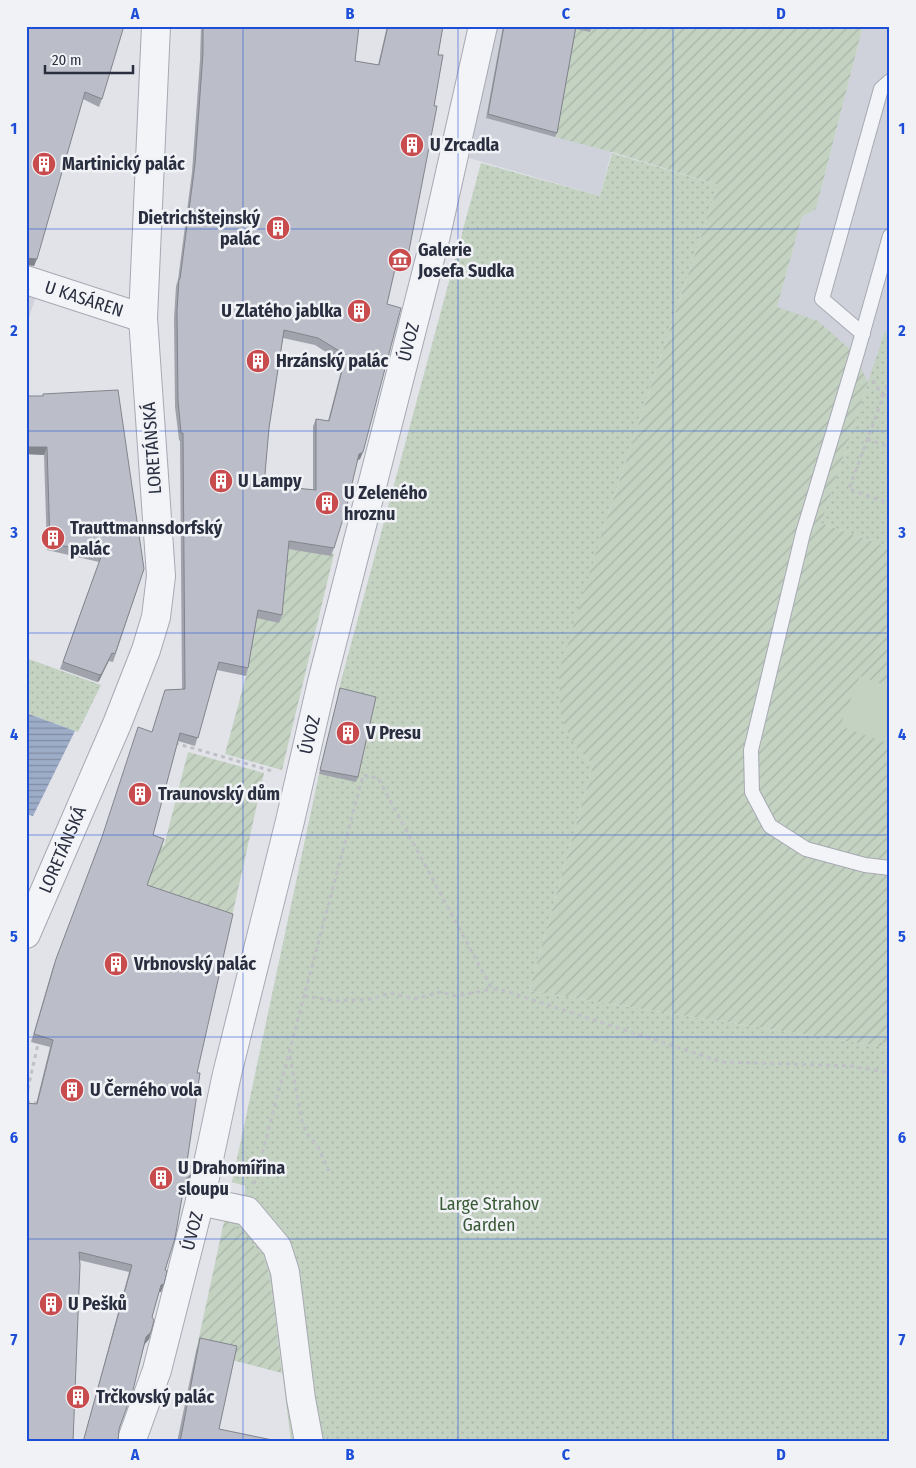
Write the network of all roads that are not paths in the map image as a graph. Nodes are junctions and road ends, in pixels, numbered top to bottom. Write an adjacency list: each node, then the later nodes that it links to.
1 (156, 26): 6 (street, LORETÁNSKÁ)
2 (483, 26): 10 (street, ÚVOZ)
3 (890, 81): 7 (lane)
4 (890, 236): 7 (lane)
5 (26, 280): 6 (street, U KASÁREN)
6 (144, 318): 9 (street, LORETÁNSKÁ)
7 (863, 334): 8 (lane)
8 (890, 868)
9 (26, 934)
10 (200, 1201): 11 (street, ÚVOZ); 12 (street)
11 (131, 1442)
12 (309, 1442)

